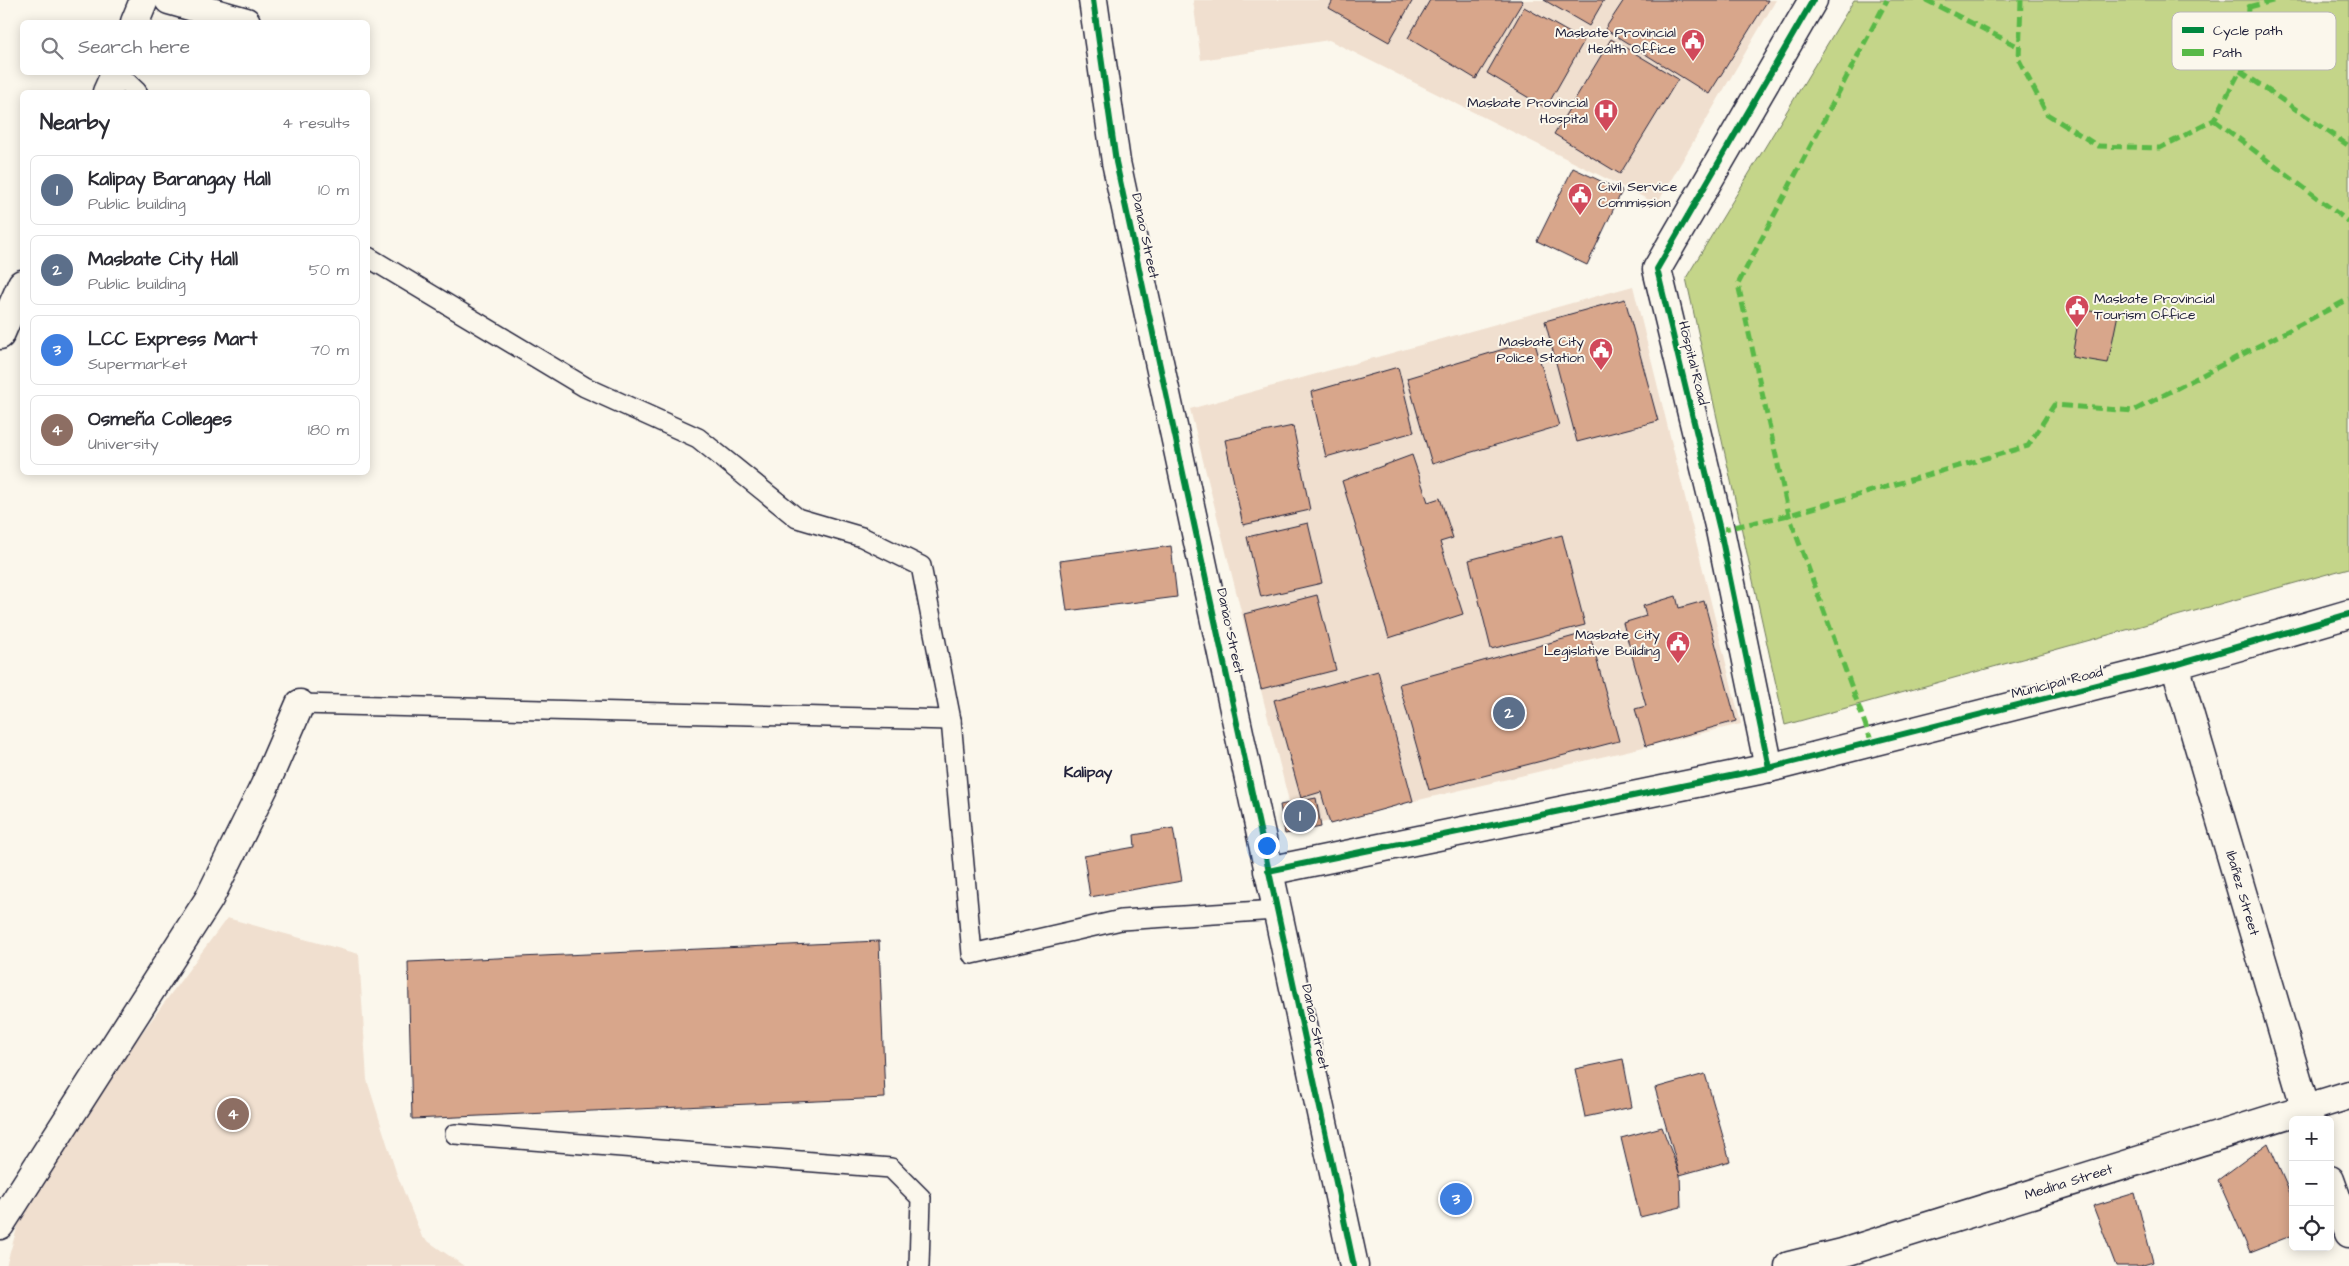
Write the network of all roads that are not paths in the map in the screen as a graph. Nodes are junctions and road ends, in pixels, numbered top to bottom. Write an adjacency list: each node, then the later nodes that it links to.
1 (144, 0): 5 (street)
2 (169, 0): 6 (street)
3 (1093, 0): 19 (street, Danao Street)
4 (1813, 0): 18 (street, Hospital Road)
5 (136, 20)
6 (239, 20)
7 (115, 75): 9 (street)
8 (119, 75): 10 (lane)
9 (108, 90)
10 (135, 90)
11 (370, 258): 17 (lane)
12 (20, 289): 13 (street)
13 (0, 335)
14 (2349, 614): 15 (street, Municipal Road)
15 (2176, 665): 18 (street, Municipal Road); 22 (street, Ibañez Street)
16 (300, 704): 17 (lane); 25 (street)
17 (951, 720): 20 (lane)
18 (1769, 768): 19 (street, Municipal Road)
19 (1268, 871): 20 (street, Danao Street)
20 (1276, 910): 28 (street, Danao Street)
21 (2349, 1095): 22 (street, Medina Street)
22 (2307, 1114): 29 (street, Medina Street)
23 (455, 1134): 27 (lane)
24 (2334, 1191): 26 (street)
25 (0, 1225)
26 (2349, 1233)
27 (919, 1266)
28 (1354, 1266)
29 (1789, 1266)

